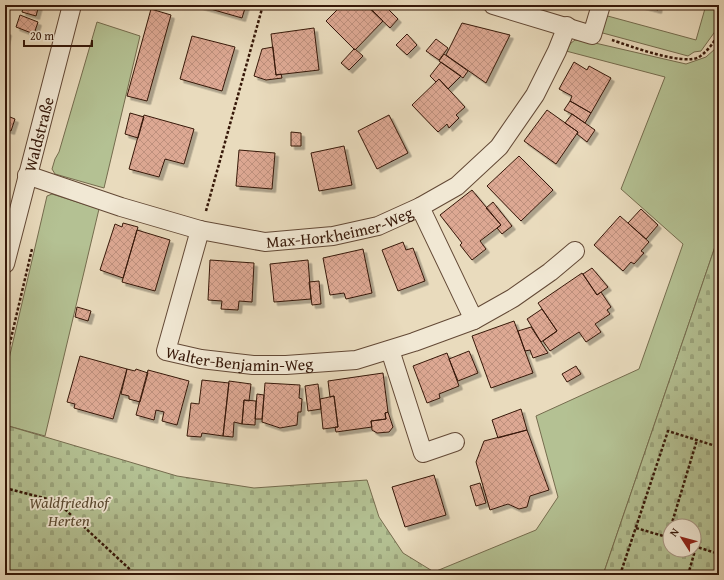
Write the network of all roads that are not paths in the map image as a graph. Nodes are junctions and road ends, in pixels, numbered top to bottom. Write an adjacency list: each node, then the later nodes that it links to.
1 (72, 5): 5 (street, Waldstraße)
2 (493, 5): 4 (street)
3 (601, 5): 4 (street)
4 (567, 26): 6 (street, Max-Horkheimer-Weg)
5 (27, 175): 7 (street, Max-Horkheimer-Weg); 9 (street, Waldstraße)
6 (420, 207): 7 (street, Max-Horkheimer-Weg); 10 (street)
7 (200, 230): 11 (street, Walter-Benjamin-Weg)
8 (575, 251): 10 (street, Walter-Benjamin-Weg)
9 (5, 264)
10 (474, 320): 11 (street, Walter-Benjamin-Weg)
11 (390, 350): 12 (street)
12 (455, 442)

